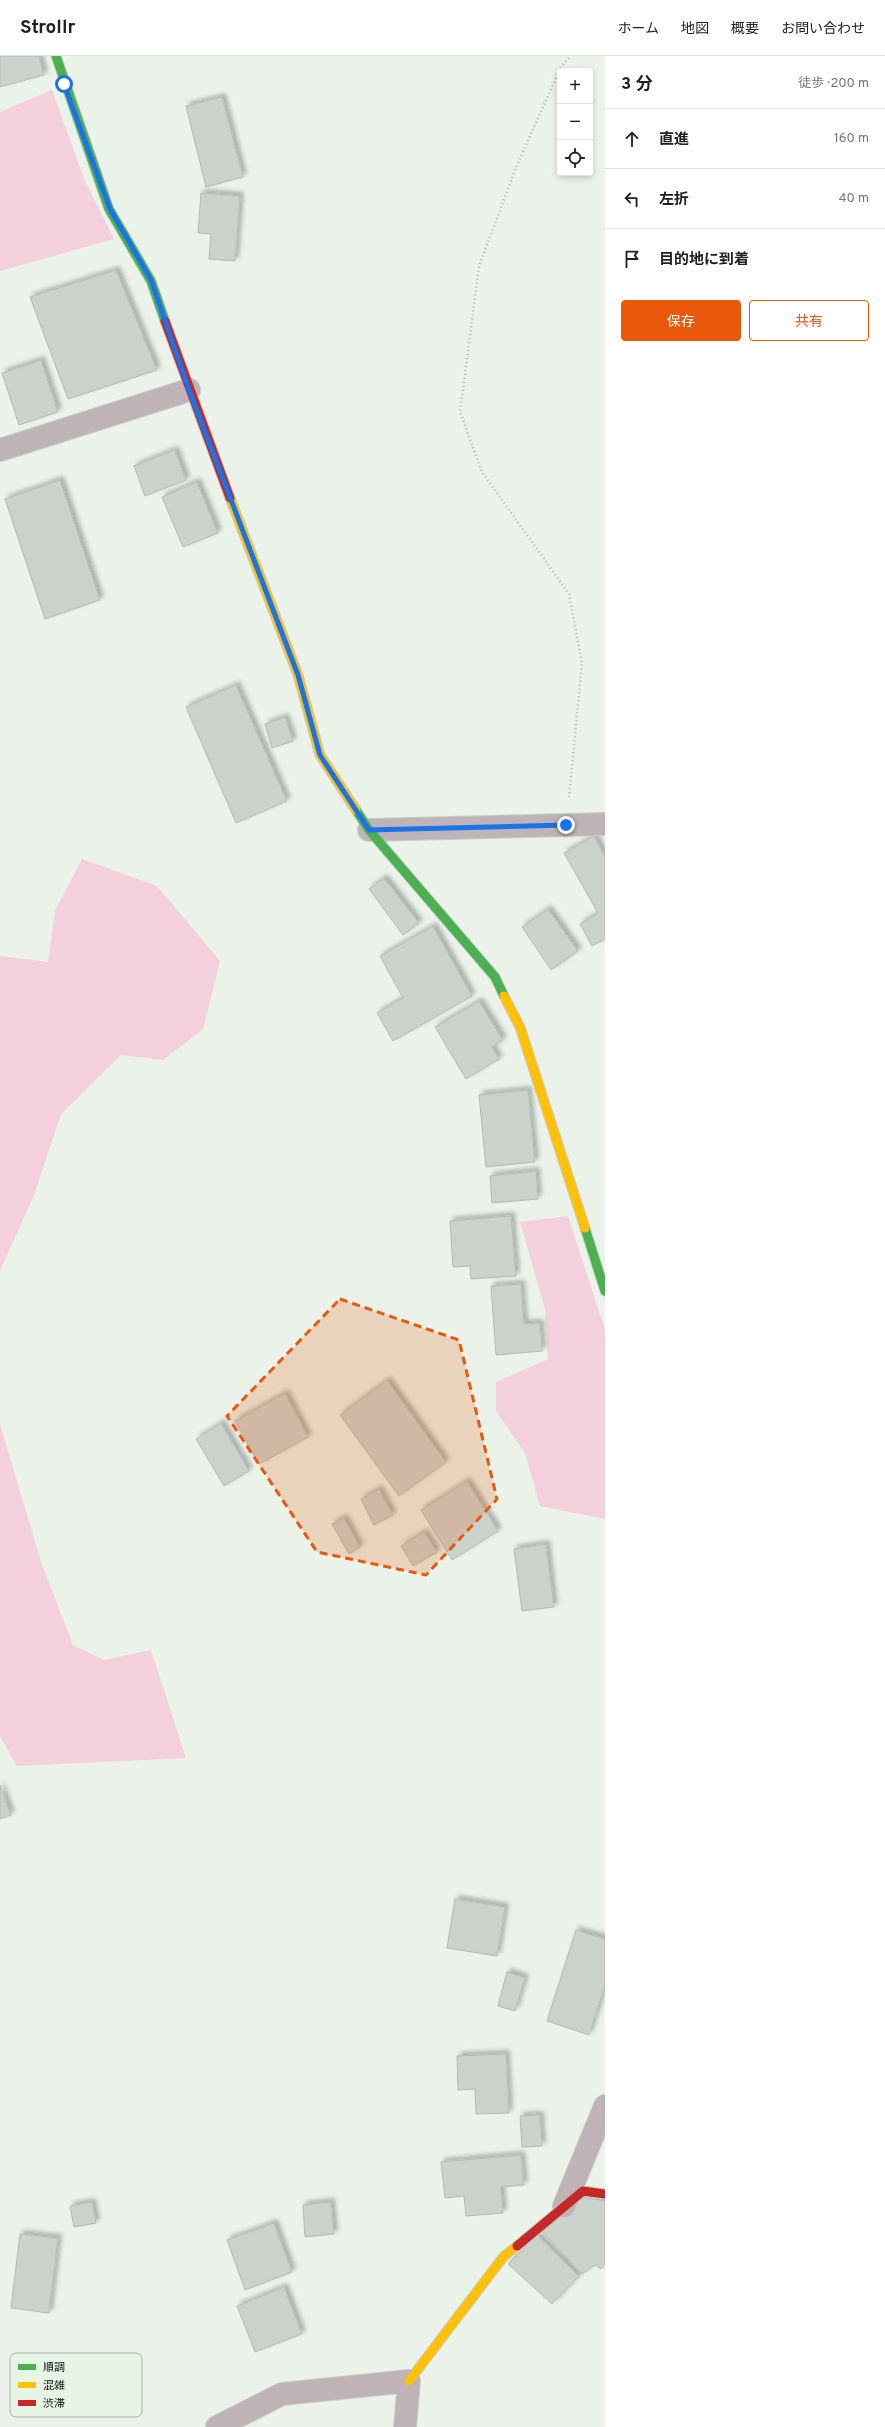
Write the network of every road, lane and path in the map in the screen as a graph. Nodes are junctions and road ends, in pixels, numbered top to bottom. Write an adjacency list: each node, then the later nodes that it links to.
1 (56, 56): 3 (street)
2 (572, 56): 6 (path)
3 (189, 390): 4 (street); 7 (street)
4 (0, 450)
5 (605, 824): 6 (street)
6 (566, 825): 7 (street)
7 (369, 830): 8 (street)
8 (605, 1291)
9 (605, 2106): 11 (street)
10 (605, 2194): 11 (street)
11 (564, 2206): 12 (street)
12 (409, 2381): 13 (street); 14 (street)
13 (218, 2427)
14 (405, 2427)

